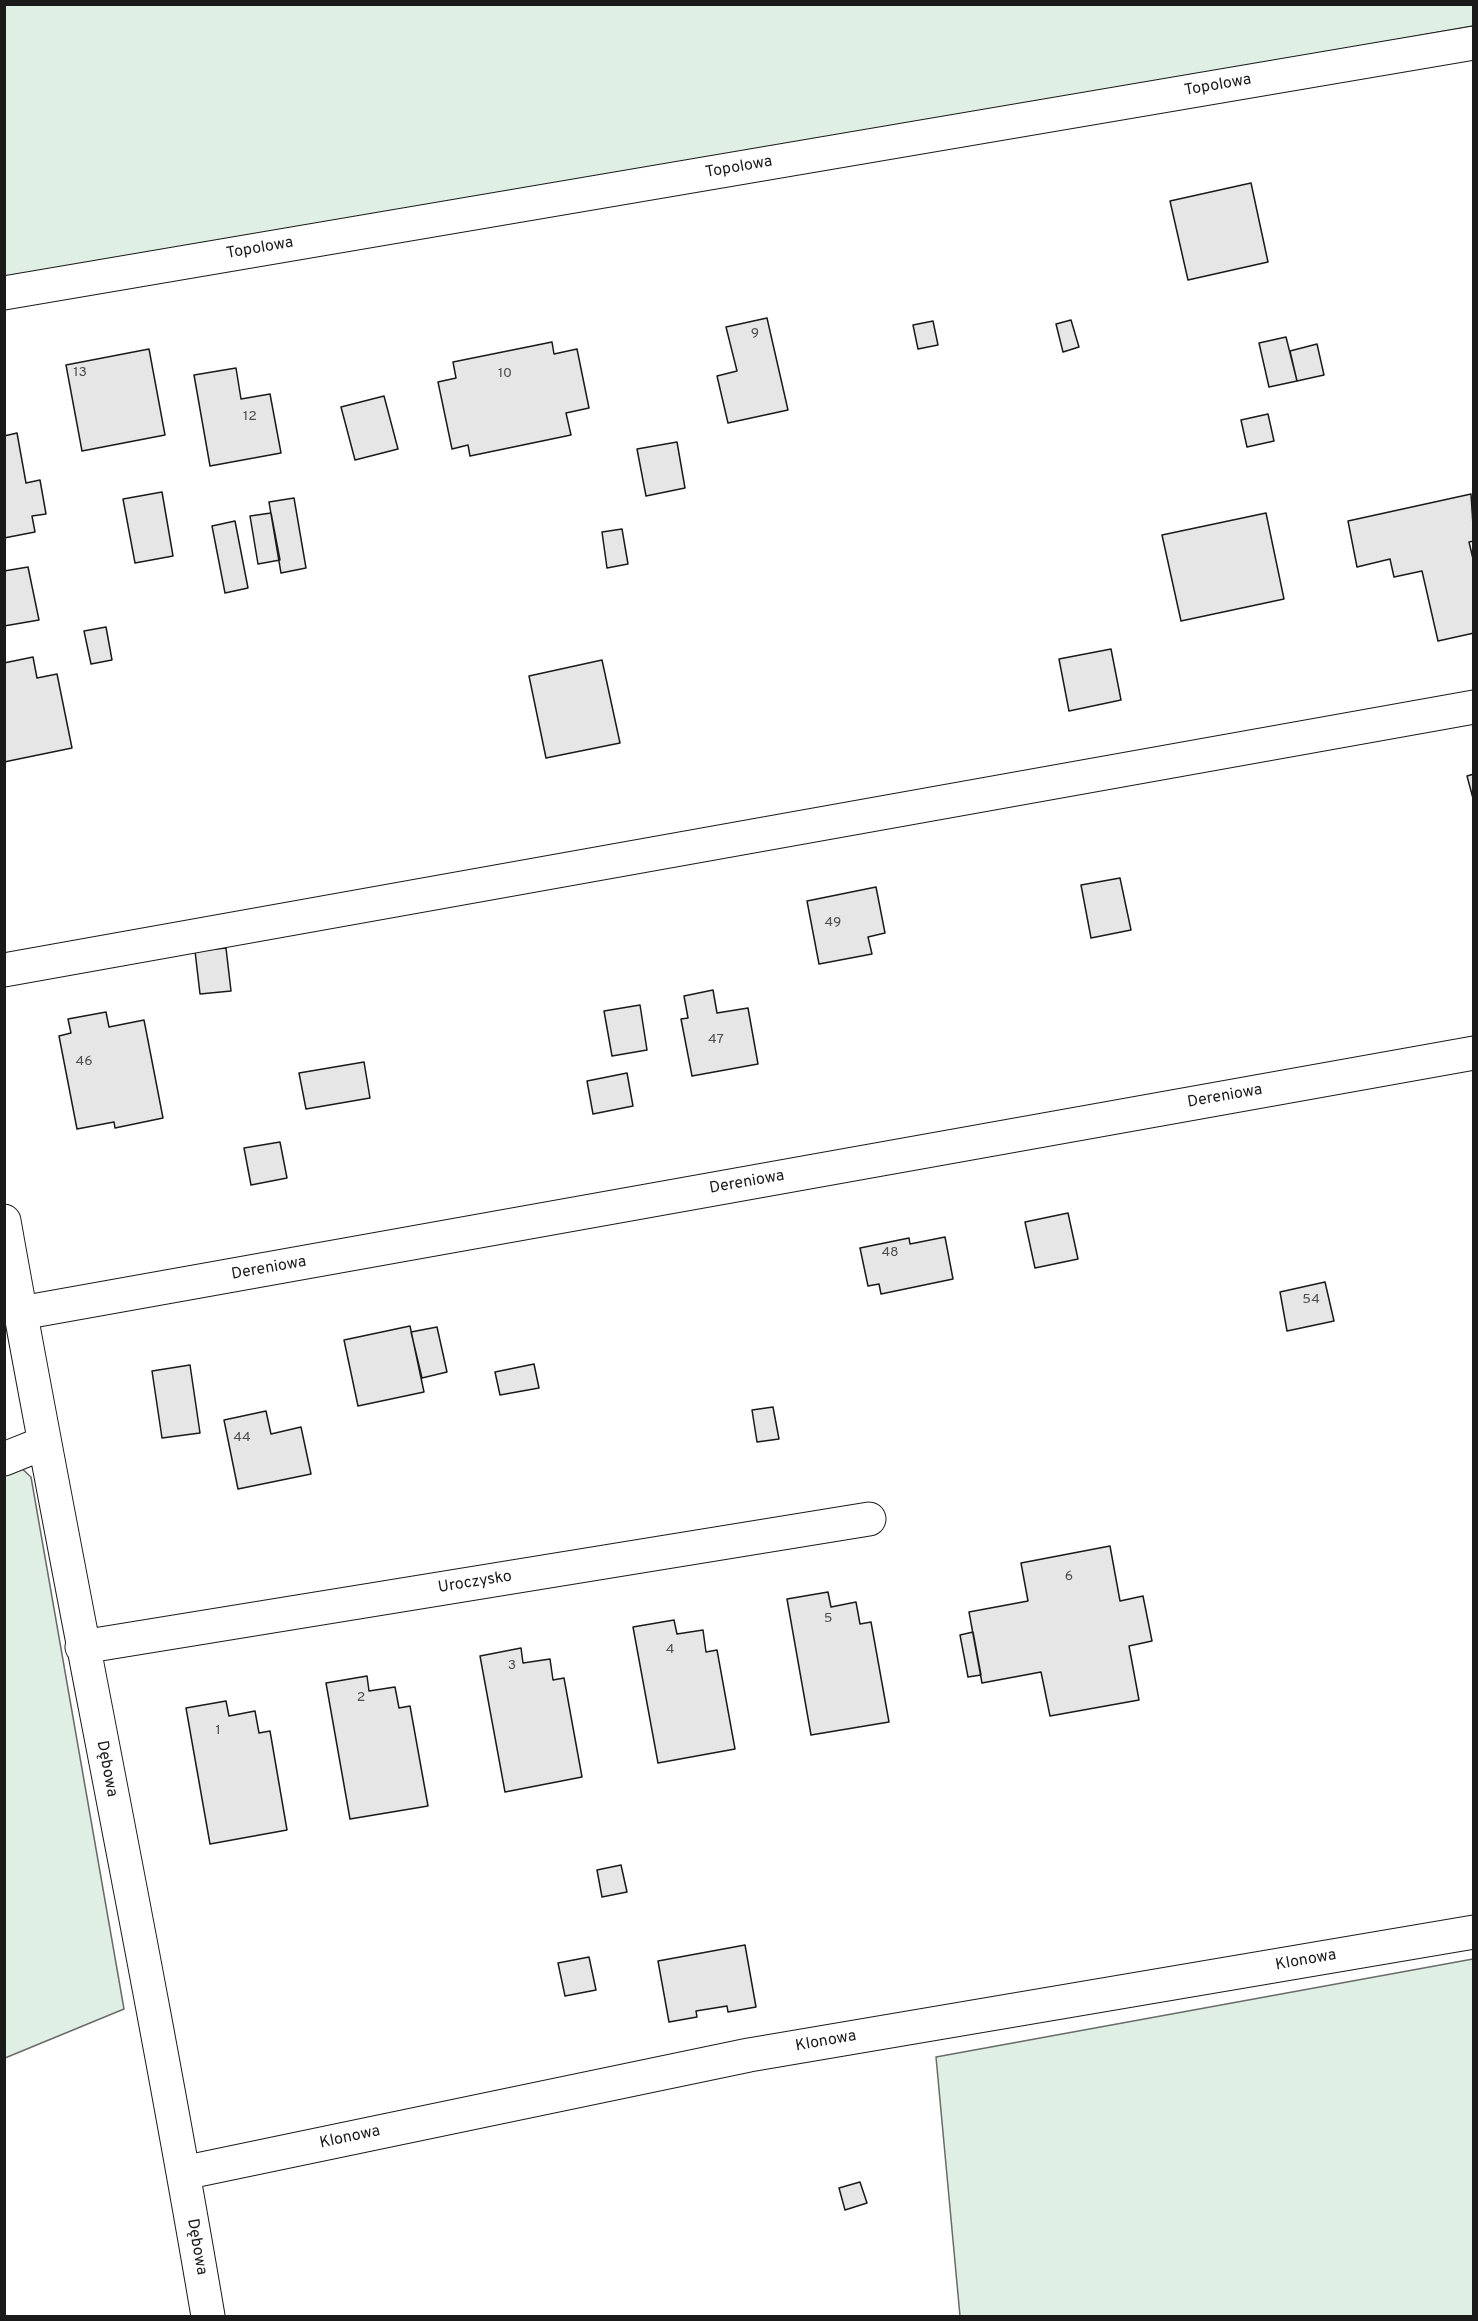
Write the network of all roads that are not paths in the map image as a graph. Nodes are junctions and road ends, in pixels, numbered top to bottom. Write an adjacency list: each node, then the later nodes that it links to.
1 (1473, 43): 2 (street, Topolowa)
2 (4, 293)
3 (1473, 707): 4 (street)
4 (4, 970)
5 (1473, 1053): 7 (street, Dereniowa)
6 (4, 1221): 7 (street, Dębowa)
7 (21, 1313): 8 (street, Dębowa)
8 (44, 1443): 9 (street); 11 (street, Dębowa)
9 (4, 1459)
10 (869, 1520): 11 (street, Uroczysko)
11 (82, 1647): 13 (street, Dębowa)
12 (1473, 1932): 13 (street, Klonowa)
13 (183, 2173): 14 (street, Dębowa)
14 (208, 2316)

